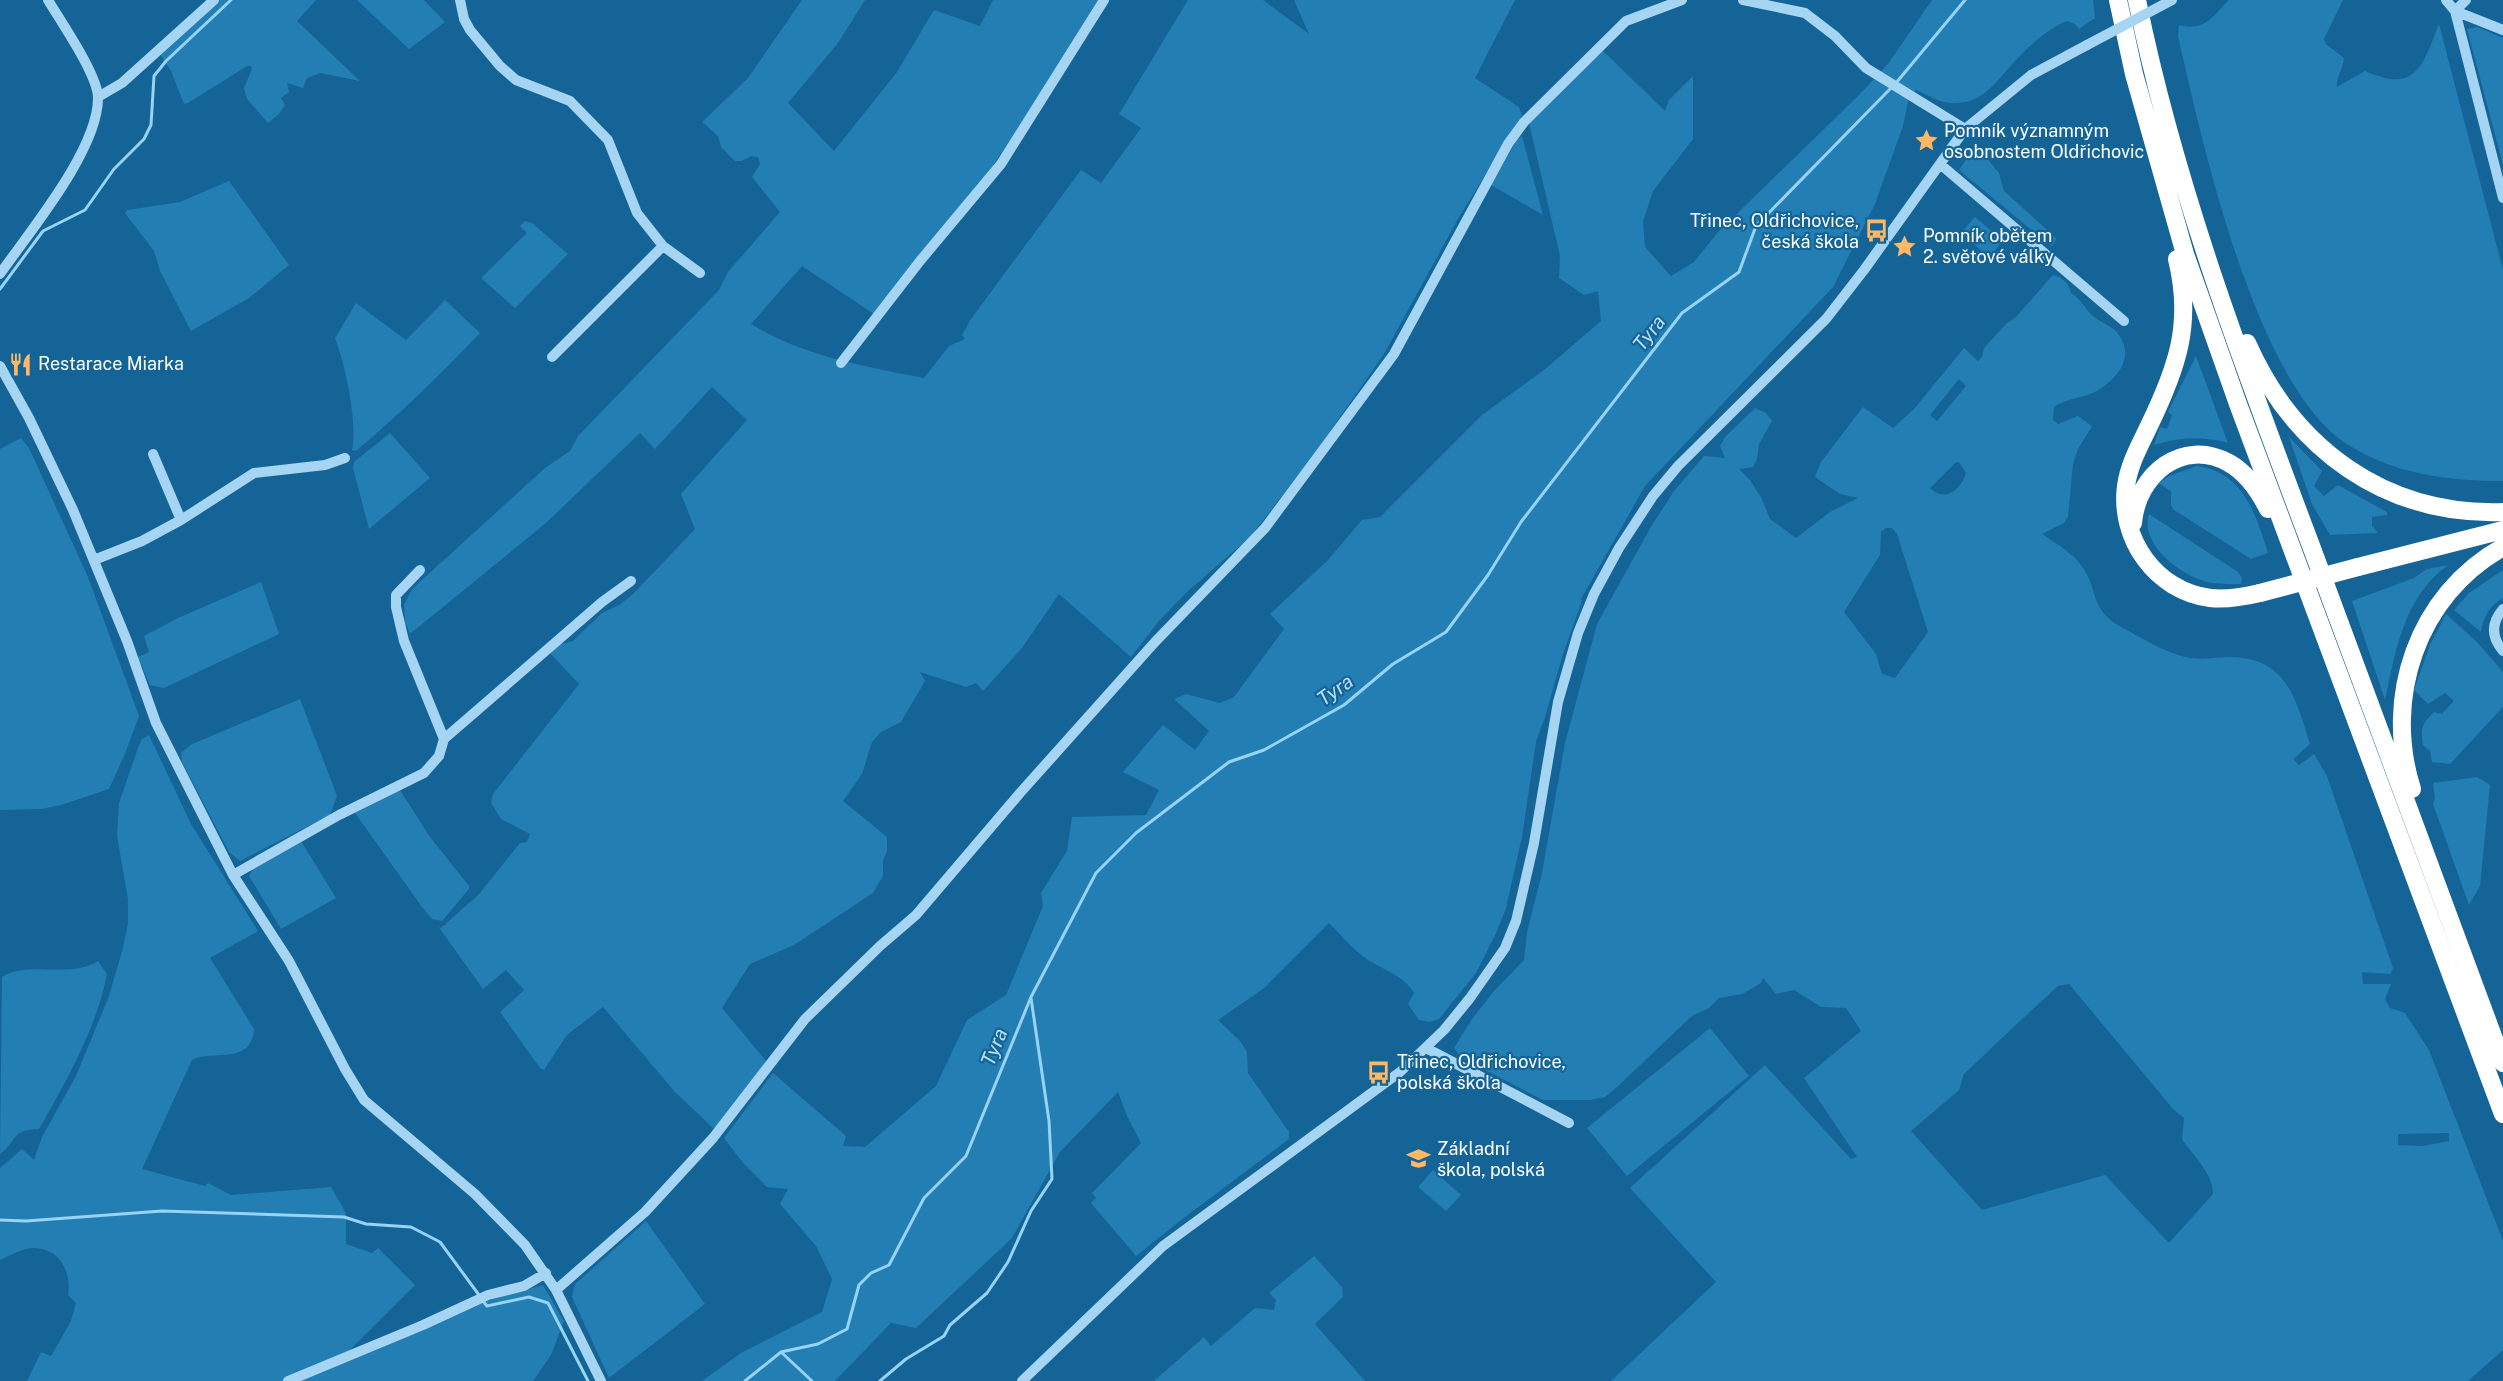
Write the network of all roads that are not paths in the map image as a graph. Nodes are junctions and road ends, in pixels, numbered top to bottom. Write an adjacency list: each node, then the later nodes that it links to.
1 (48, 0): 14 (street)
2 (214, 0): 14 (street)
3 (460, 0): 20 (street)
4 (1104, 0): 25 (street)
5 (1682, 0): 48 (street)
6 (1743, 0): 15 (street)
7 (2118, 0): 17 (highway)
8 (2137, 0): 19 (highway)
9 (2172, 0): 15 (street, bridge)
10 (2446, 0): 12 (street)
11 (2466, 0): 12 (street)
12 (2455, 11): 13 (street); 18 (street)
13 (2503, 30)
14 (98, 97): 21 (street)
15 (1965, 129): 16 (street)
16 (1940, 164): 23 (street); 43 (street)
17 (2158, 164): 32 (highway); 36 (highway)
18 (2503, 198)
19 (2201, 244): 29 (highway); 41 (highway)
20 (663, 246): 22 (street); 24 (street)
21 (0, 273)
22 (700, 273)
23 (2124, 321)
24 (552, 357)
25 (842, 363)
26 (0, 366): 34 (street)
27 (153, 454): 30 (street)
28 (345, 458): 30 (street)
29 (2503, 512)
30 (181, 520): 34 (street)
31 (2503, 530): 32 (highway, bridge)
32 (2135, 543): 36 (highway)
33 (2503, 547): 41 (highway)
34 (94, 560): 42 (street)
35 (420, 570): 40 (street)
36 (2300, 572): 45 (highway)
37 (631, 581): 40 (street)
38 (2503, 609): 39 (street)
39 (2503, 651)
40 (444, 739): 42 (street)
41 (2430, 866): 44 (highway)
42 (234, 875): 47 (street)
43 (1426, 1048): 46 (street); 51 (street)
44 (2503, 1063)
45 (2503, 1114)
46 (1569, 1123)
47 (546, 1273): 48 (street); 49 (street)
48 (556, 1290): 50 (street)
49 (288, 1381)
50 (601, 1381)
51 (1022, 1381)

